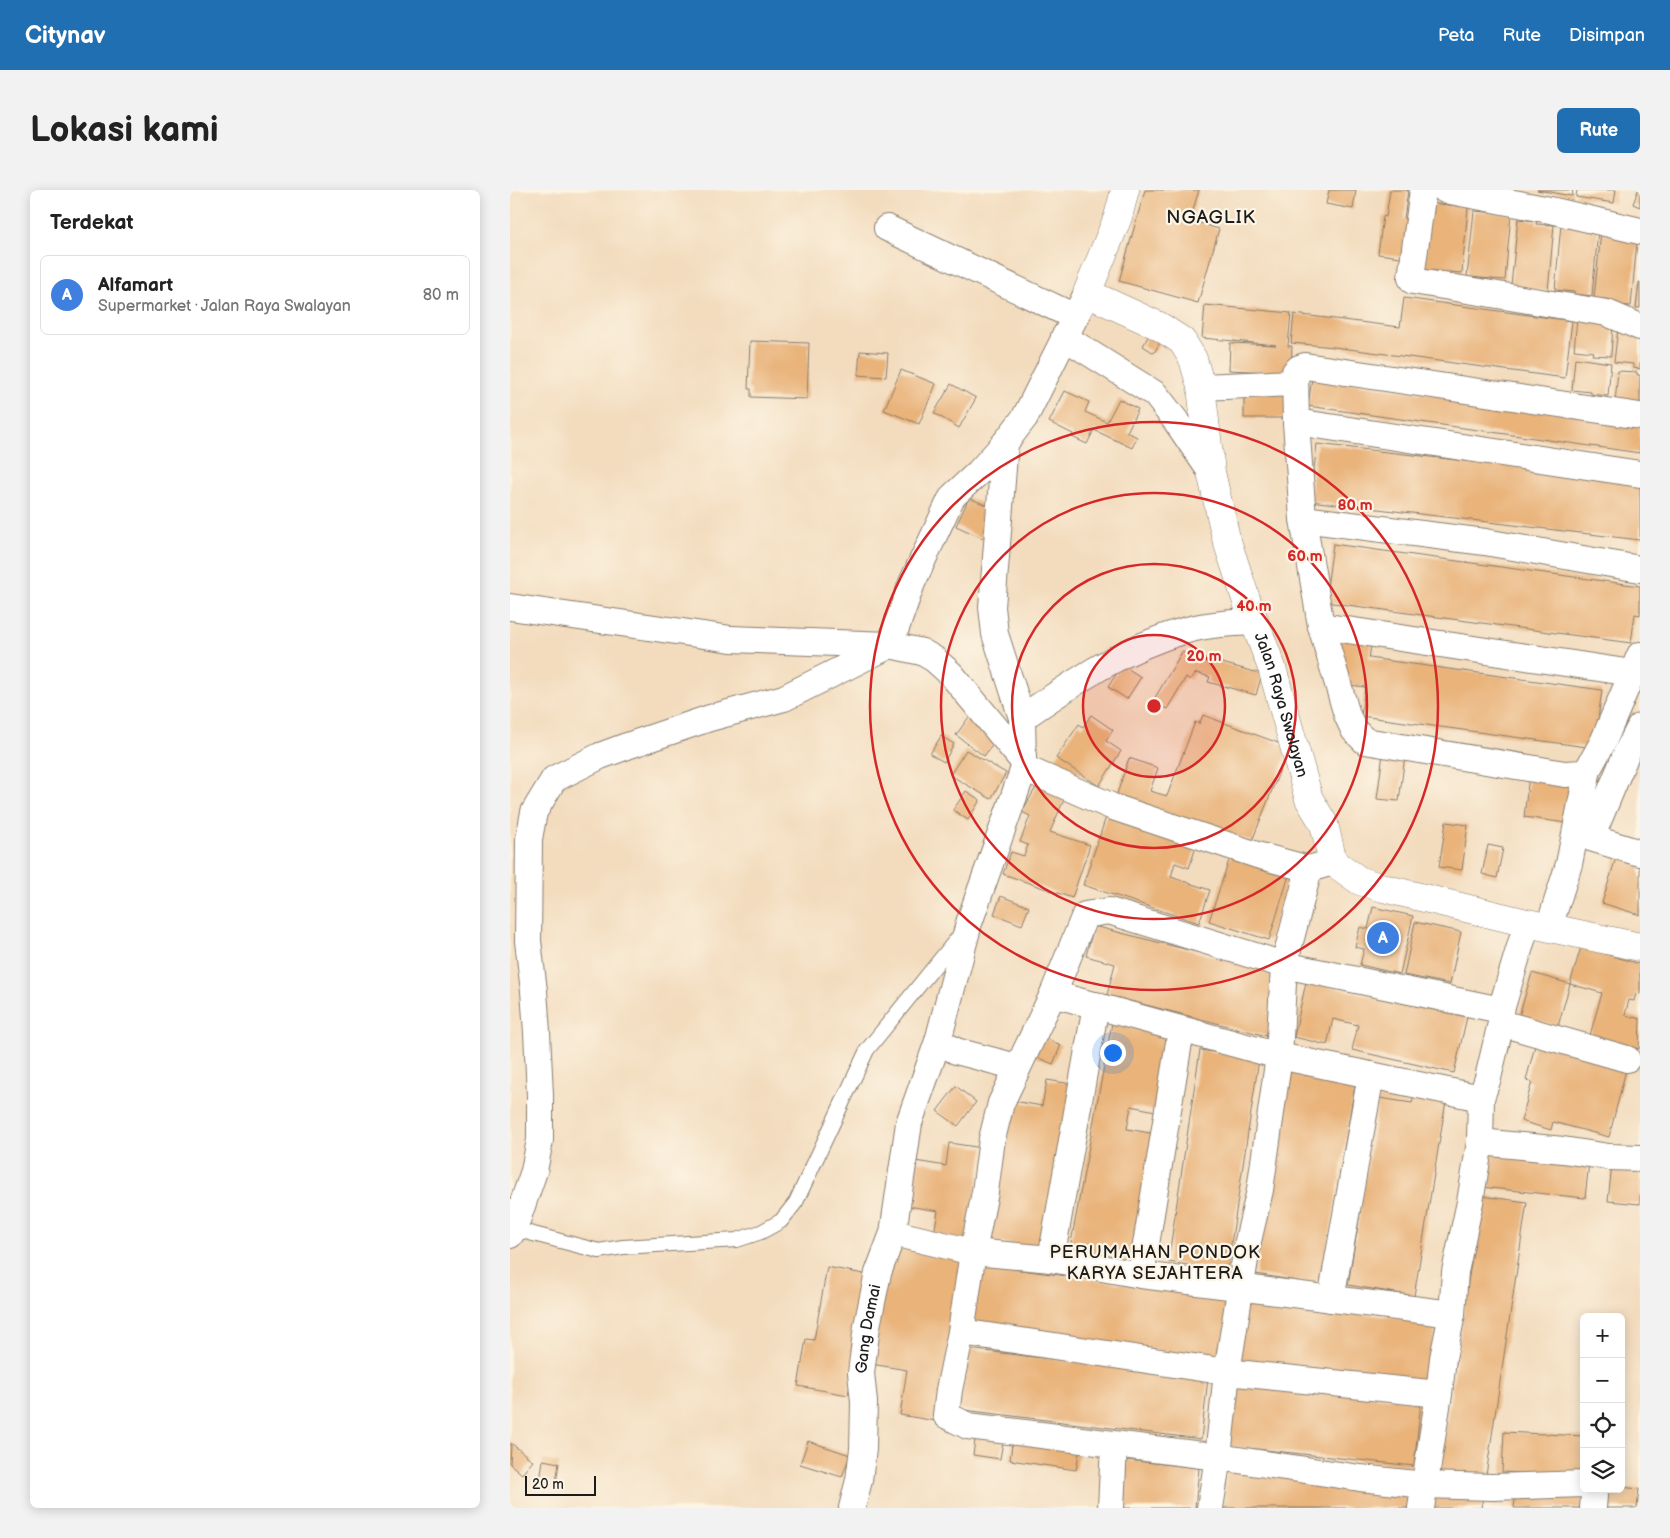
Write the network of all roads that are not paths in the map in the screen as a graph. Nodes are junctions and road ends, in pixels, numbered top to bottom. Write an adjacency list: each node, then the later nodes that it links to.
1 (1125, 190): 6 (street)
2 (1424, 190): 8 (street)
3 (1446, 190): 5 (street)
4 (887, 228): 7 (street)
5 (1640, 231)
6 (1087, 293): 7 (street); 10 (street, Jalan Raya Swalayan)
7 (1070, 327): 13 (street); 14 (street)
8 (1640, 327)
9 (1295, 383): 10 (street); 11 (street); 12 (street)
10 (1200, 387): 14 (street, Jalan Raya Swalayan)
11 (1640, 416)
12 (1296, 422): 15 (street); 16 (street)
13 (1005, 443): 21 (street); 23 (street)
14 (1211, 472): 19 (street, Jalan Raya Swalayan)
15 (1640, 474)
16 (1303, 519): 17 (street); 20 (street)
17 (1640, 569)
18 (510, 607): 21 (street)
19 (1255, 622): 23 (street); 29 (street, Jalan Raya Swalayan)
20 (1321, 626): 22 (street); 27 (street)
21 (890, 645): 26 (street); 46 (street)
22 (1636, 664): 27 (street)
23 (1022, 718): 26 (street)
24 (1640, 727): 25 (street)
25 (1633, 754): 28 (street)
26 (1024, 764): 29 (street); 30 (street, Gang Damai)
27 (1588, 769): 31 (street)
28 (1640, 853)
29 (1321, 866): 31 (street); 33 (street)
30 (970, 923): 38 (street, Gang Damai); 46 (lane)
31 (1538, 925): 32 (street); 36 (street)
32 (1640, 947)
33 (1284, 966): 34 (street); 36 (street); 39 (street)
34 (1053, 994): 35 (street); 41 (street)
35 (1096, 1005): 37 (street); 49 (street)
36 (1501, 1016): 40 (street); 43 (street)
37 (1181, 1030): 39 (street); 50 (street)
38 (938, 1041): 41 (street); 47 (street, Gang Damai)
39 (1279, 1056): 42 (street); 51 (street)
40 (1627, 1059)
41 (1016, 1067): 48 (street)
42 (1371, 1075): 43 (street); 52 (street)
43 (1482, 1098): 44 (street)
44 (1480, 1142): 45 (street); 53 (street)
45 (1640, 1158)
46 (512, 1232)
47 (893, 1233): 48 (street); 63 (street, Gang Damai)
48 (973, 1252): 49 (street); 54 (street)
49 (1052, 1259): 50 (street)
50 (1141, 1275): 51 (street)
51 (1240, 1288): 52 (street); 55 (street)
52 (1331, 1299): 53 (street)
53 (1452, 1314): 56 (street)
54 (961, 1332): 55 (street); 57 (street)
55 (1227, 1372): 56 (street); 58 (street)
56 (1440, 1394): 61 (street)
57 (1114, 1445): 58 (street); 64 (street)
58 (1218, 1457): 61 (street); 65 (street)
59 (1580, 1485): 62 (street)
60 (1593, 1493): 66 (street)
61 (1423, 1496): 62 (street)
62 (1492, 1497)
63 (852, 1508)
64 (1110, 1508)
65 (1210, 1508)
66 (1593, 1508)

